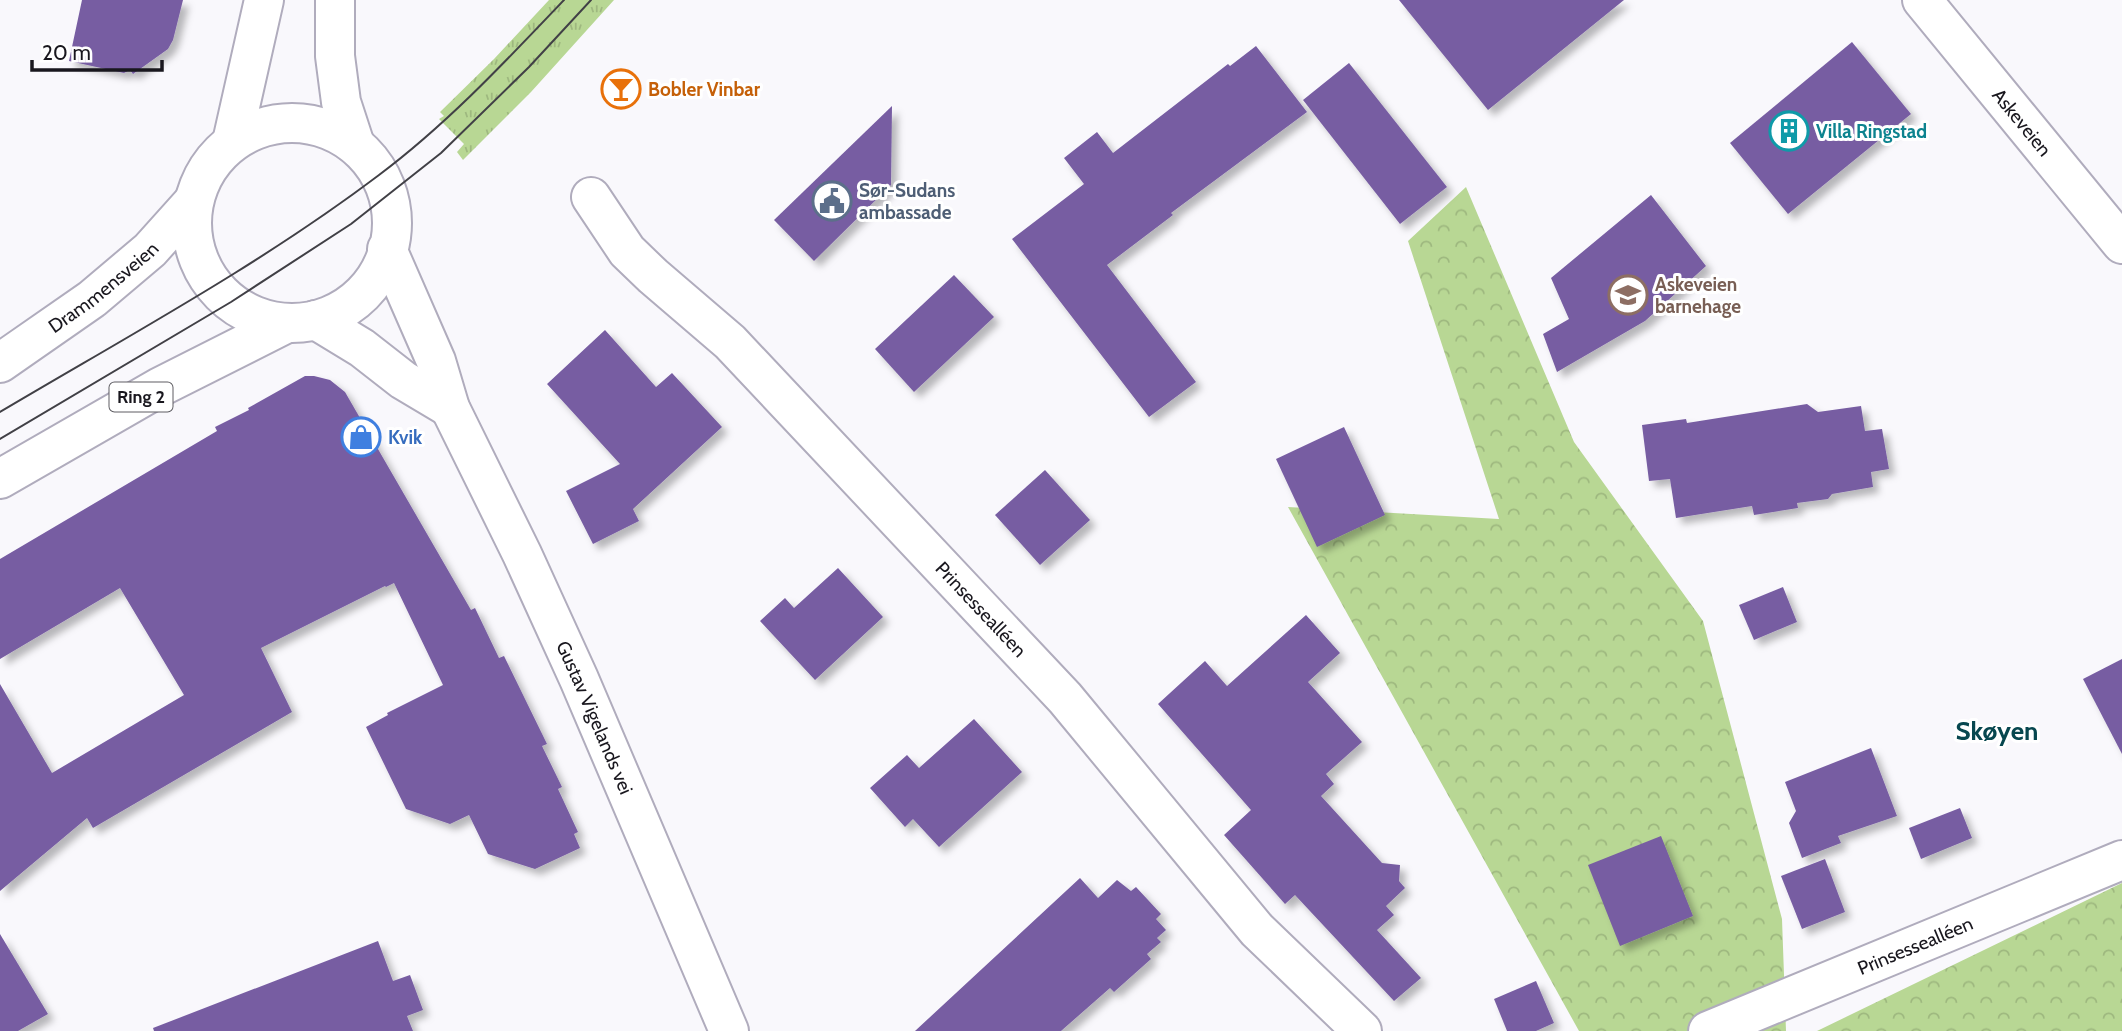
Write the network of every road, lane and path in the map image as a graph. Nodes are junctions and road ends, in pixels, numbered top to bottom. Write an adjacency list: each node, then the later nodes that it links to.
1 (264, 0): 4 (street)
2 (335, 0): 5 (street)
3 (1922, 0): 8 (street, Askeveien)
4 (233, 142): 5 (street); 7 (street)
5 (355, 145): 9 (street)
6 (591, 197): 16 (street, Prinsessealléen)
7 (194, 201): 10 (street); 11 (street, Drammensveien)
8 (2122, 244)
9 (387, 249): 10 (street); 12 (street, Gustav Vigelands vei)
10 (301, 321): 12 (street); 13 (street, Ring 2)
11 (0, 363)
12 (450, 408): 15 (street, Gustav Vigelands vei)
13 (0, 479)
14 (2122, 860): 17 (street, Prinsessealléen)
15 (729, 1031)
16 (1362, 1031)
17 (1708, 1031)

